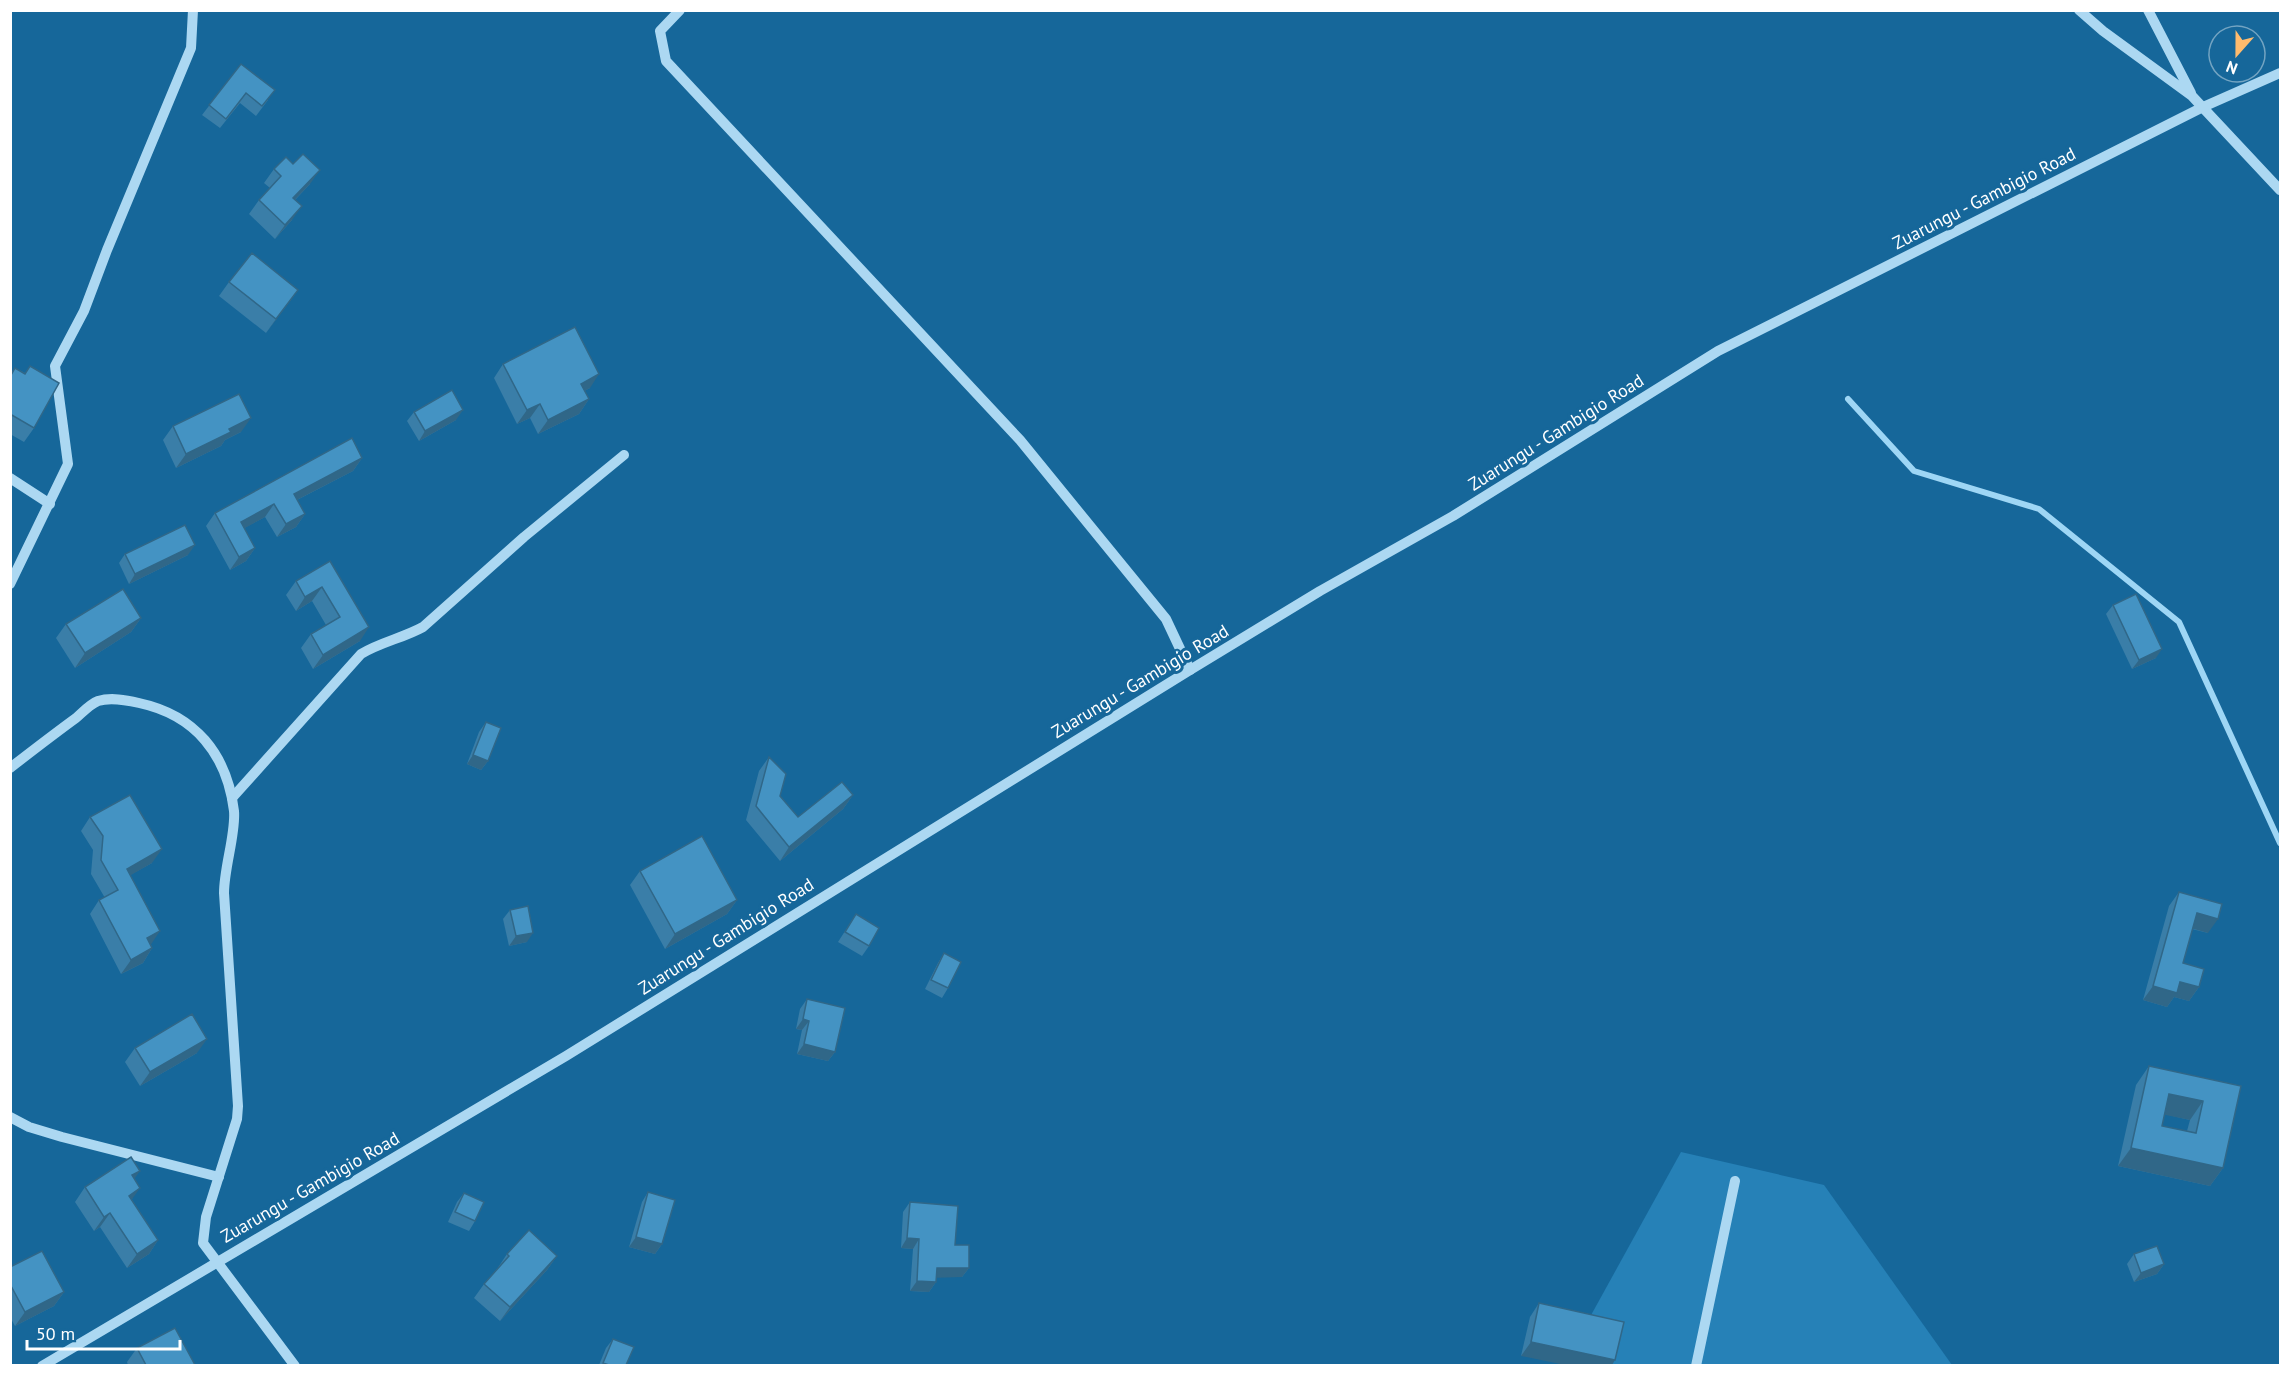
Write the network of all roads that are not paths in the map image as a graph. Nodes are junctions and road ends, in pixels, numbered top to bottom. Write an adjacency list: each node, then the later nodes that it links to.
1 (193, 10): 11 (street)
2 (680, 10): 13 (street)
3 (2079, 10): 6 (street)
4 (2148, 10): 6 (street)
5 (2280, 73): 7 (street, Zuarungu - Gambigio Road)
6 (2192, 96): 7 (street)
7 (2203, 107): 8 (street); 13 (street, Zuarungu - Gambigio Road)
8 (2280, 190)
9 (624, 455): 15 (street)
10 (10, 478): 11 (street)
11 (50, 504): 12 (street)
12 (10, 584)
13 (1190, 670): 19 (street, Zuarungu - Gambigio Road)
14 (10, 768): 15 (street)
15 (232, 798): 17 (street)
16 (10, 1117): 17 (street)
17 (219, 1177): 19 (street)
18 (1735, 1181): 23 (street)
19 (217, 1260): 20 (street, Zuarungu - Gambigio Road); 22 (street)
20 (54, 1362): 21 (street, Zuarungu - Gambigio Road)
21 (42, 1365)
22 (295, 1365)
23 (1696, 1365)

